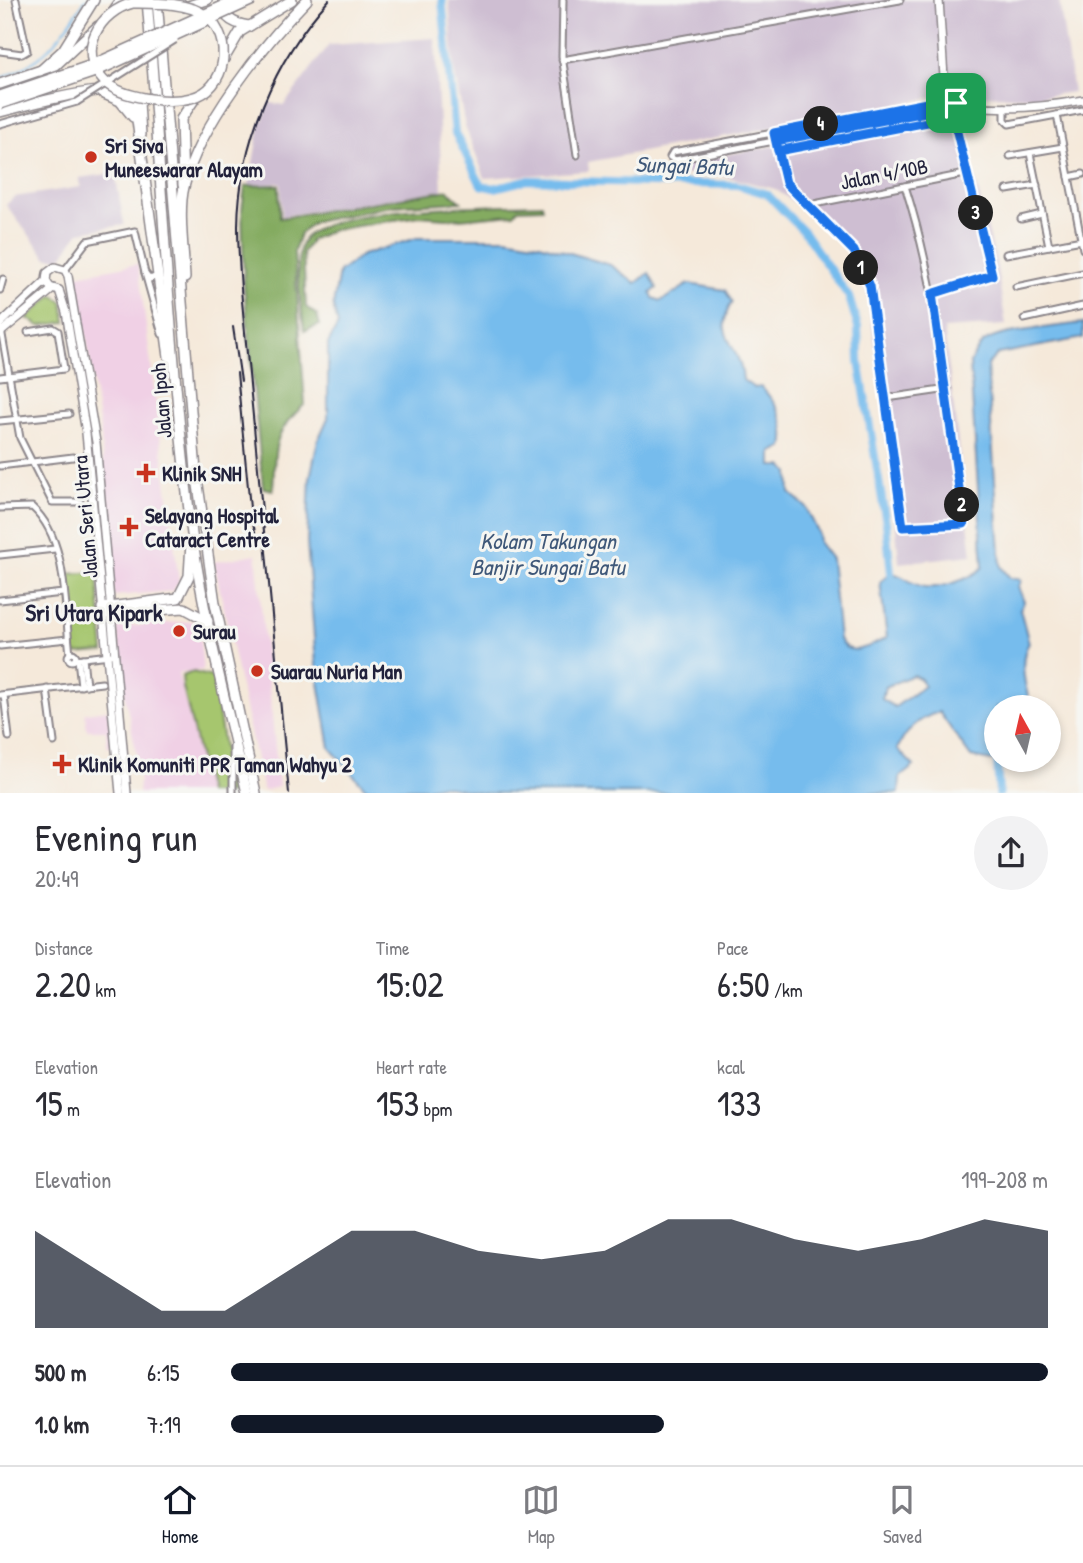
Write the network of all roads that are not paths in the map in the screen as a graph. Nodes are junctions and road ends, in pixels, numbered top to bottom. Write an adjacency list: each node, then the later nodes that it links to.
1 (16, 0): 21 (street)
2 (94, 0): 24 (highway)
3 (121, 0): 17 (highway)
4 (147, 0): 83 (highway, Jalan Ipoh)
5 (157, 0): 82 (highway, Jalan Ipoh)
6 (177, 0): 16 (highway)
7 (207, 0): 16 (highway)
8 (223, 0): 19 (highway)
9 (236, 0): 28 (highway, bridge)
10 (253, 0): 20 (highway, bridge)
11 (292, 0): 19 (highway)
12 (307, 0): 53 (highway)
13 (563, 0): 23 (street)
14 (900, 0): 23 (street)
15 (939, 0): 32 (street)
16 (185, 7): 17 (highway, bridge); 22 (highway, bridge)
17 (114, 9): 18 (highway, bridge)
18 (99, 24): 24 (highway); 27 (highway, bridge)
19 (250, 26): 22 (highway)
20 (189, 30): 31 (highway, bridge); 39 (street, bridge)
21 (0, 51)
22 (224, 58): 29 (highway, bridge)
23 (562, 60): 46 (street)
24 (38, 72): 25 (highway)
25 (0, 84)
26 (99, 92): 27 (highway); 35 (highway); 38 (highway)
27 (120, 92): 29 (highway, bridge); 38 (highway)
28 (0, 96)
29 (196, 97): 37 (highway)
30 (1083, 100): 33 (street)
31 (0, 104)
32 (946, 104): 33 (street); 40 (street); 41 (street)
33 (1005, 106): 36 (street)
34 (1083, 110): 36 (street)
35 (0, 112)
36 (1057, 115): 43 (street)
37 (181, 119): 42 (highway, bridge); 53 (highway)
38 (136, 122): 42 (highway)
39 (0, 124)
40 (774, 133): 41 (street); 41 (street)
41 (776, 141): 44 (street)
42 (139, 143): 67 (highway)
43 (1063, 147): 45 (street); 50 (street)
44 (778, 151): 48 (street); 55 (street)
45 (1030, 153): 47 (street); 51 (street)
46 (577, 155)
47 (1010, 156)
48 (965, 174): 52 (street, Jalan 4/10B); 74 (street)
49 (1083, 174): 50 (street)
50 (1069, 177): 57 (street)
51 (1037, 185): 54 (street); 58 (street)
52 (905, 186): 55 (street, Jalan 4/10B); 74 (street)
53 (183, 190): 82 (highway)
54 (1007, 190)
55 (809, 205): 85 (street)
56 (1083, 207): 57 (street)
57 (1075, 209): 60 (street)
58 (1042, 214): 59 (street); 61 (street)
59 (1021, 219)
60 (1082, 240): 61 (street); 62 (street)
61 (1049, 246): 63 (street)
62 (1083, 249)
63 (1006, 254)
64 (65, 270): 65 (street); 69 (street); 70 (street)
65 (145, 273): 67 (street); 79 (street)
66 (1083, 273): 71 (street)
67 (157, 276): 79 (highway)
68 (3, 279): 73 (street)
69 (46, 281): 72 (street); 77 (street)
70 (68, 283): 72 (street); 99 (street, Jalan Seri Utara)
71 (1016, 287)
72 (56, 289): 77 (street); 99 (street, Jalan Seri Utara)
73 (0, 290)
74 (932, 294): 84 (street)
75 (1083, 306): 76 (street)
76 (1024, 318)
77 (1, 329): 80 (street)
78 (28, 332): 80 (street)
79 (168, 350): 83 (highway)
80 (10, 376): 81 (street); 87 (street)
81 (0, 377)
82 (188, 380): 116 (highway, Jalan Ipoh)
83 (176, 382): 94 (highway, Jalan Ipoh)
84 (948, 389): 85 (street); 85 (street)
85 (887, 398)
86 (69, 414): 87 (street)
87 (16, 419): 88 (street); 90 (street)
88 (0, 421)
89 (74, 457): 90 (street)
90 (32, 462): 91 (street); 92 (street)
91 (0, 466)
92 (80, 502)
93 (0, 508): 95 (street)
94 (192, 535): 99 (highway); 100 (highway, Jalan Ipoh)
95 (55, 549): 96 (street); 97 (street)
96 (0, 555)
97 (63, 593): 98 (street); 101 (street)
98 (0, 600)
99 (106, 611): 100 (highway); 103 (street, Jalan Seri Utara)
100 (208, 621): 109 (highway, Jalan Ipoh)
101 (68, 639): 102 (street); 104 (street)
102 (0, 646)
103 (110, 655): 104 (street); 112 (street, Jalan Seri Utara); 113 (street, Jalan Seri Utara)
104 (79, 658): 106 (street)
105 (102, 683): 106 (street)
106 (83, 685): 107 (street)
107 (47, 689): 108 (street); 111 (street)
108 (2, 695): 110 (street)
109 (234, 736): 114 (street); 115 (highway, Jalan Ipoh)
110 (9, 737)
111 (54, 741)
112 (120, 793)
113 (127, 793)
114 (233, 793)
115 (247, 793)
116 (256, 793)

